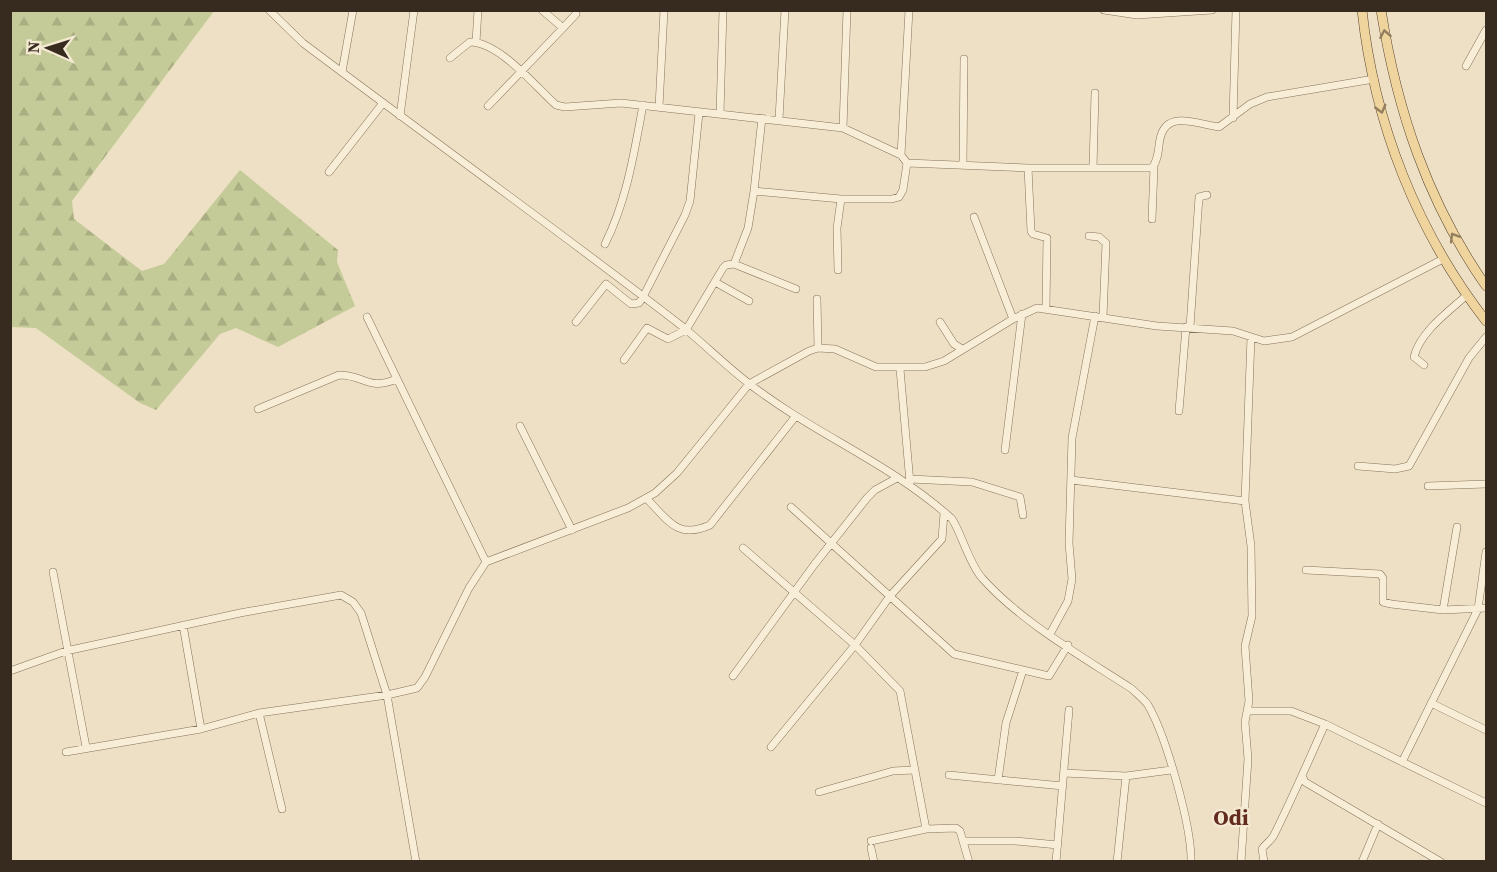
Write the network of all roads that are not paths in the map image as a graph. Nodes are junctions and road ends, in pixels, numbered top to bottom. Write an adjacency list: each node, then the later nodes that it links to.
1 (268, 10): 23 (street)
2 (353, 10): 23 (street)
3 (414, 10): 33 (street)
4 (477, 10): 19 (street)
5 (542, 10): 17 (street)
6 (664, 10): 30 (street)
7 (723, 10): 32 (street)
8 (784, 10): 36 (street)
9 (847, 10): 37 (street)
10 (909, 10): 38 (street)
11 (1104, 10): 12 (street)
12 (1212, 10)
13 (1236, 10): 35 (street)
14 (1362, 10): 25 (main road)
15 (1381, 10): 56 (main road, one-way to 15)
16 (576, 14): 17 (street)
17 (563, 28): 24 (street)
18 (1486, 30): 22 (street)
19 (476, 42): 20 (street); 24 (street)
20 (450, 58)
21 (964, 59): 40 (street)
22 (1466, 66)
23 (342, 72): 27 (street)
24 (521, 74): 28 (street); 29 (street)
25 (1374, 79): 35 (street); 52 (main road, one-way to 52)
26 (1095, 93): 43 (street)
27 (383, 103): 33 (street); 44 (street)
28 (643, 105): 30 (street); 51 (street)
29 (488, 106)
30 (659, 107): 31 (street)
31 (699, 113): 32 (street); 59 (street)
32 (720, 114): 34 (street)
33 (400, 116): 59 (street)
34 (762, 118): 36 (street); 45 (street)
35 (1233, 118): 41 (street)
36 (779, 119): 37 (street)
37 (843, 128): 38 (street)
38 (901, 155): 39 (street)
39 (907, 163): 40 (street); 47 (street)
40 (963, 165): 42 (street)
41 (1154, 167): 43 (street); 49 (street)
42 (1028, 168): 43 (street); 62 (street)
43 (1093, 168)
44 (329, 172)
45 (754, 191): 47 (street); 53 (street)
46 (1207, 195): 71 (street)
47 (841, 199): 54 (street)
48 (975, 217): 67 (street)
49 (1152, 219)
50 (1089, 236): 66 (street)
51 (605, 244)
52 (1443, 259): 58 (main road); 73 (street)
53 (734, 264): 55 (street); 57 (street)
54 (838, 270)
55 (715, 282): 61 (street); 72 (street)
56 (1486, 286)
57 (796, 289)
58 (1467, 296): 68 (main road); 78 (street)
59 (643, 297): 69 (street); 72 (street)
60 (818, 299): 75 (street)
61 (749, 301)
62 (1046, 309): 63 (street); 64 (street)
63 (1022, 314): 67 (street); 86 (street)
64 (1095, 316): 66 (street); 90 (street)
65 (367, 317): 80 (street)
66 (1103, 317): 71 (street)
67 (1013, 319): 76 (street)
68 (1486, 321)
69 (576, 322)
70 (940, 322): 76 (street)
71 (1188, 327): 73 (street); 83 (street)
72 (686, 330): 77 (street); 81 (street)
73 (1251, 337): 95 (street)
74 (1486, 337): 87 (street)
75 (818, 348): 79 (street); 81 (street)
76 (963, 349): 79 (street)
77 (624, 360)
78 (1424, 365)
79 (900, 369): 89 (street)
80 (397, 379): 82 (street); 104 (street)
81 (749, 384): 84 (street); 94 (street)
82 (258, 409)
83 (1179, 411)
84 (795, 417): 88 (street); 94 (street)
85 (520, 426): 100 (street)
86 (1005, 450)
87 (1358, 466)
88 (897, 478): 93 (street); 101 (street)
89 (910, 479): 93 (street); 98 (street)
90 (1071, 480): 95 (street); 113 (street)
91 (1486, 483): 92 (street)
92 (1428, 486)
93 (911, 488): 97 (street)
94 (646, 498): 100 (street)
95 (1245, 501): 123 (street)
96 (791, 507): 101 (street)
97 (944, 513): 108 (street); 113 (street)
98 (1023, 515)
99 (1457, 527): 111 (street)
100 (572, 530): 104 (street)
101 (833, 543): 107 (street); 108 (street)
102 (743, 548): 107 (street)
103 (1486, 552): 110 (street)
104 (486, 562): 120 (street)
105 (1306, 570): 111 (street)
106 (53, 572): 116 (street)
107 (794, 592): 114 (street); 119 (street)
108 (890, 596): 114 (street); 117 (street)
109 (1486, 608): 110 (street)
110 (1478, 609): 111 (street); 121 (street)
111 (1443, 610)
112 (183, 625): 116 (street); 120 (street); 126 (street)
113 (1050, 634): 115 (street)
114 (855, 645): 129 (street); 132 (street)
115 (1068, 645): 117 (street); 133 (street)
116 (66, 651): 118 (street); 128 (street)
117 (1023, 670): 138 (street)
118 (10, 671)
119 (733, 676)
120 (387, 695): 124 (street); 147 (street)
121 (1431, 703): 127 (street); 131 (street)
122 (1069, 710): 134 (street)
123 (1248, 711): 125 (street); 153 (street)
124 (259, 713): 126 (street); 142 (street)
125 (1325, 724): 131 (street); 137 (street)
126 (201, 729): 128 (street)
127 (1486, 730)
128 (86, 747): 130 (street)
129 (771, 747)
130 (66, 752)
131 (1402, 762): 141 (street)
132 (914, 770): 140 (street); 144 (street)
133 (1171, 770): 136 (street); 152 (street)
134 (1064, 773): 136 (street); 139 (street)
135 (950, 776): 138 (street)
136 (1126, 776): 151 (street)
137 (1303, 778): 143 (street); 154 (street)
138 (998, 780): 139 (street)
139 (1063, 786): 146 (street)
140 (819, 792)
141 (1486, 803)
142 (282, 809)
143 (1378, 824): 155 (street); 156 (street)
144 (926, 829): 145 (street); 148 (street)
145 (964, 841): 146 (street); 149 (street)
146 (1058, 846): 150 (street)
147 (417, 861)
148 (874, 861)
149 (969, 861)
150 (1056, 861)
151 (1118, 861)
152 (1191, 861)
153 (1241, 861)
154 (1264, 861)
155 (1362, 861)
156 (1441, 861)

